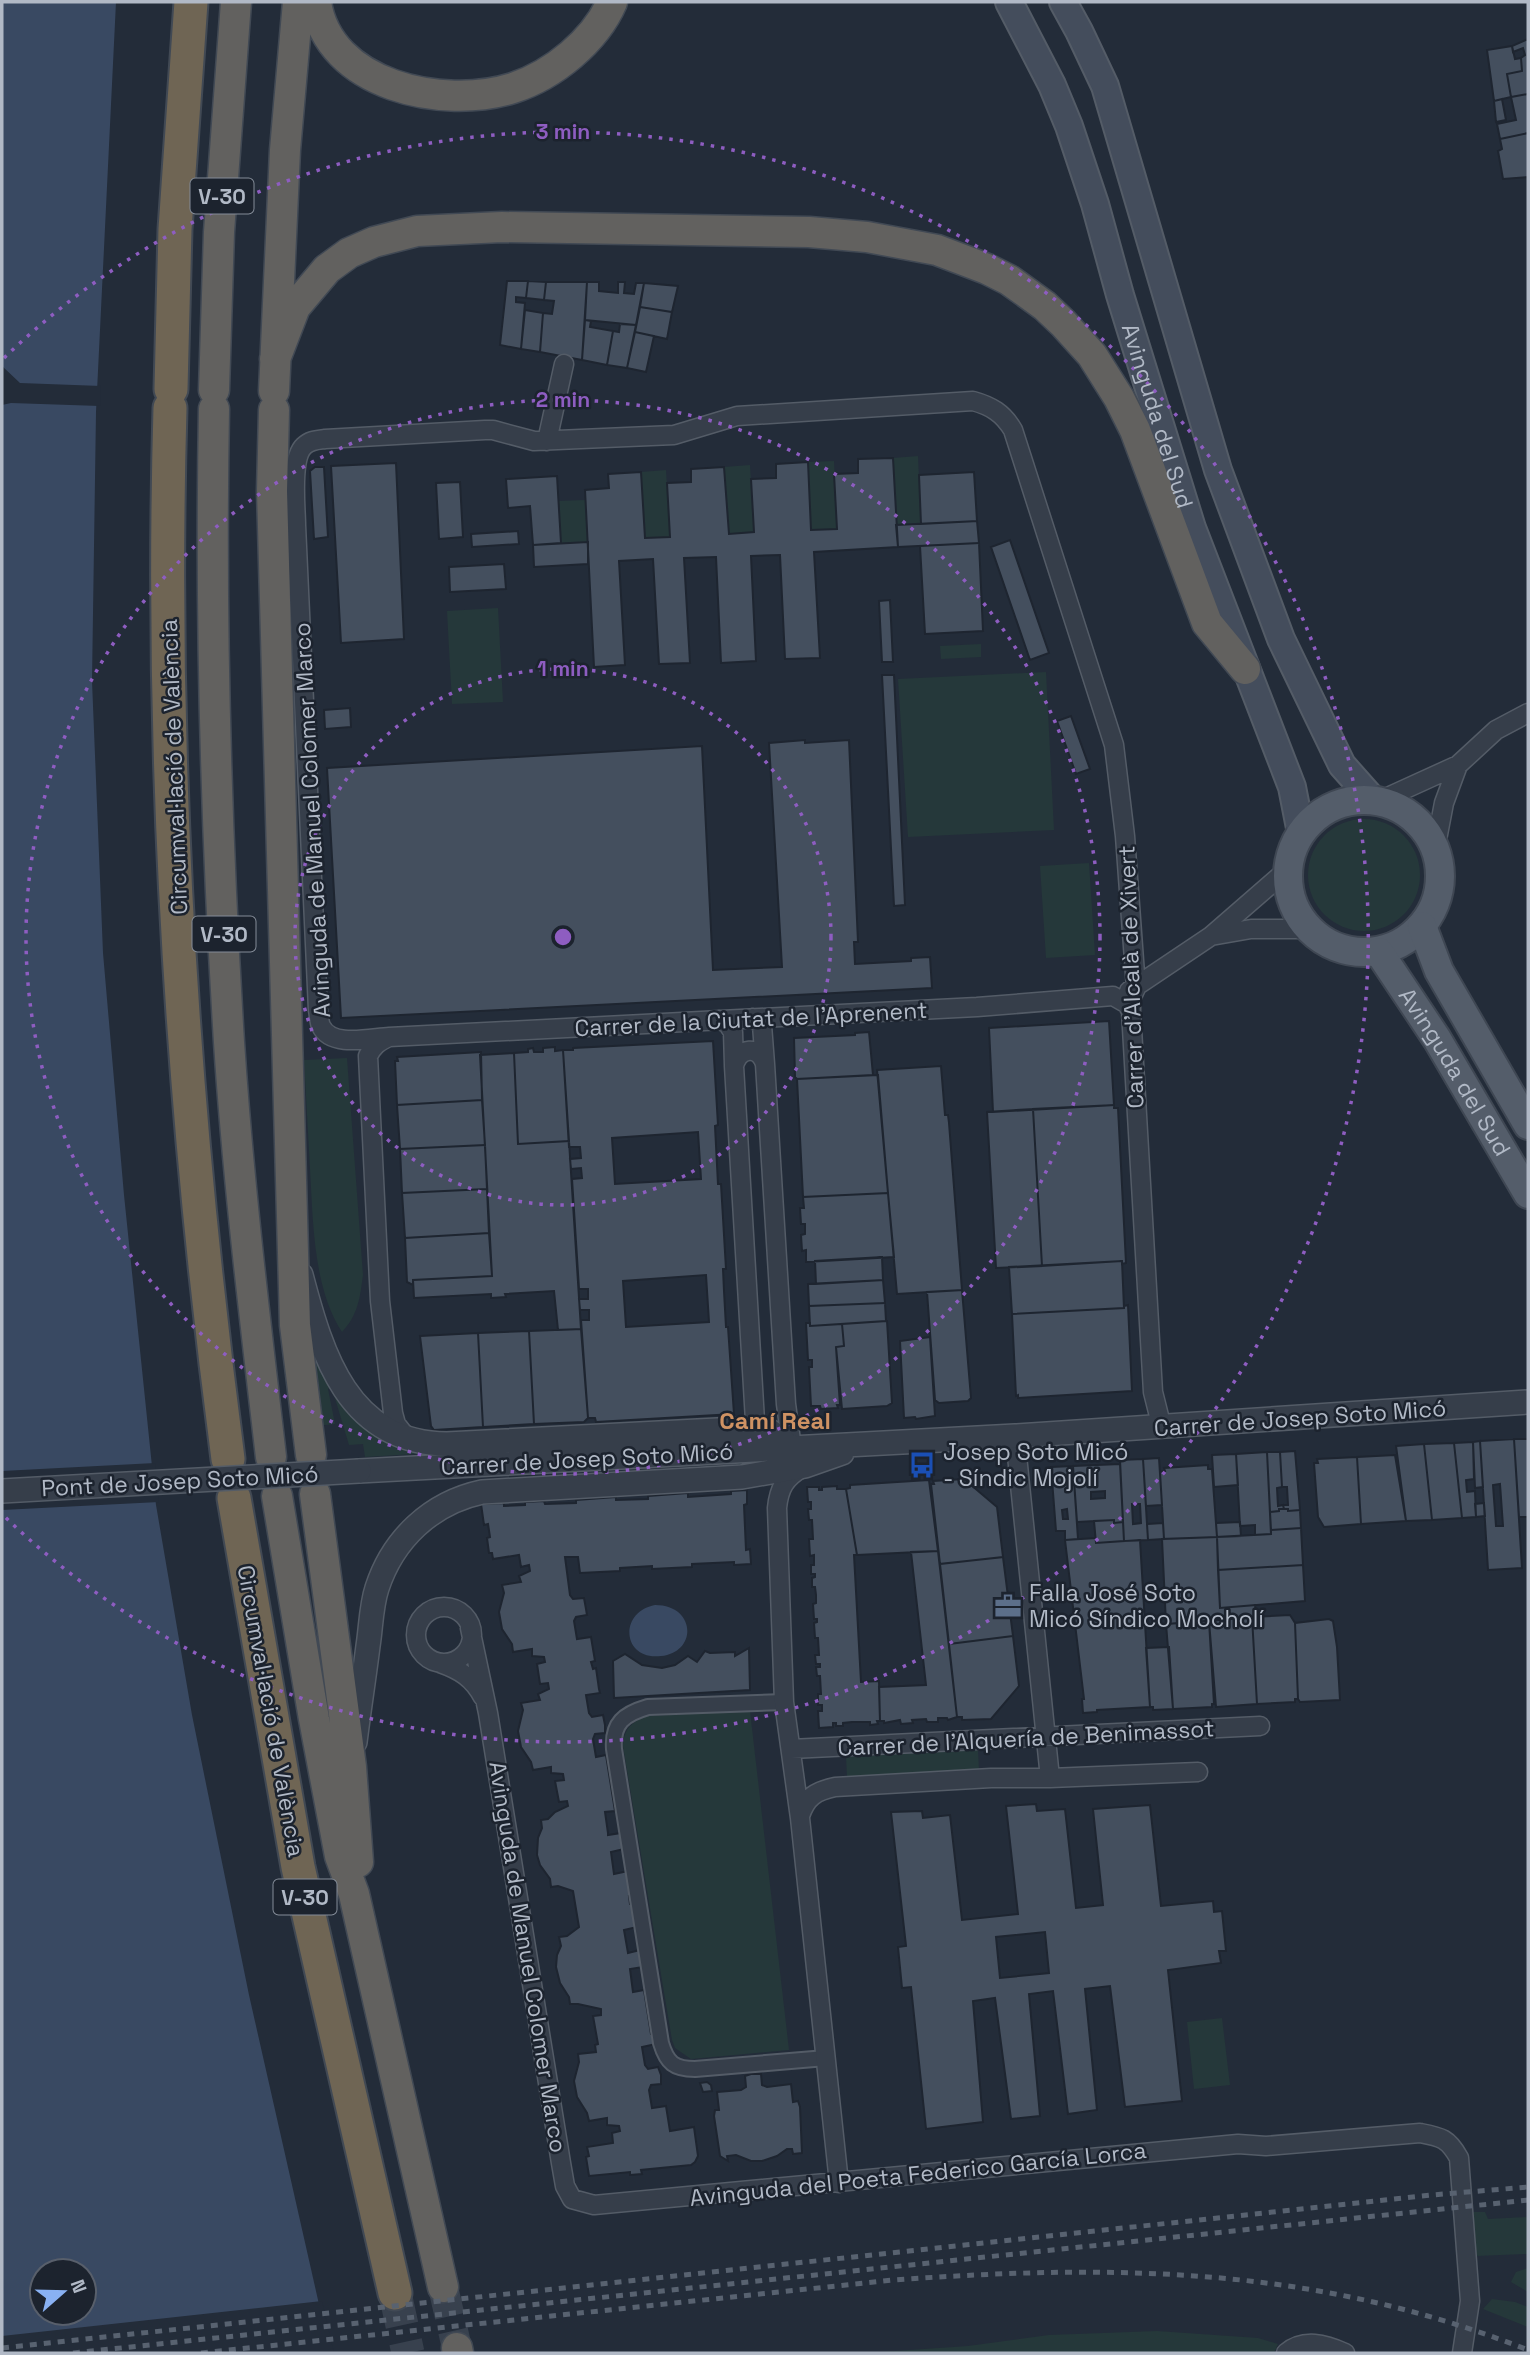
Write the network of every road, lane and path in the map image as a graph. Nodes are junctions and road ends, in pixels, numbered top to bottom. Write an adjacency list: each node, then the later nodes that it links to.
1 (191, 2): 42 (highway, Circumval·lació de València / V-30)
2 (236, 2): 40 (highway, Circumval·lació de València / V-30)
3 (298, 2): 8 (highway)
4 (316, 2): 5 (highway)
5 (612, 2)
6 (1009, 2): 12 (main road, Avinguda del Sud)
7 (1063, 2): 15 (main road, Avinguda del Sud)
8 (275, 359): 12 (highway); 33 (highway)
9 (564, 364): 10 (street)
10 (547, 441): 11 (street, Carrer d'Alcalà de Xivert); 23 (street, Carrer d'Alcalà de Xivert)
11 (296, 463): 28 (street, Avinguda de Manuel Colomer Marco)
12 (1245, 669): 16 (main road, Avinguda del Sud)
13 (1528, 713): 14 (street)
14 (1458, 765): 15 (street); 17 (street)
15 (1376, 801): 16 (main road); 17 (main road)
16 (1301, 833): 18 (main road)
17 (1435, 850): 19 (main road)
18 (1287, 870): 20 (main road); 21 (street, Carrer de la Ciutat de l'Aprenent)
19 (1422, 926): 22 (main road); 31 (main road, Avinguda del Sud)
20 (1308, 929): 21 (street, Carrer de la Ciutat de l'Aprenent); 22 (main road)
21 (1211, 936): 23 (street, Carrer de la Ciutat de l'Aprenent)
22 (1380, 951): 32 (main road, Avinguda del Sud)
23 (1136, 988): 24 (street, Carrer de la Ciutat de l'Aprenent); 25 (street, Carrer d'Alcalà de Xivert)
24 (1113, 996): 25 (street); 26 (street, Carrer de la Ciutat de l'Aprenent)
25 (1131, 1011): 35 (street, Carrer d'Alcalà de Xivert)
26 (749, 1018): 27 (street, Carrer de la Ciutat de l'Aprenent); 29 (street)
27 (726, 1026): 28 (street, Carrer de la Ciutat de l'Aprenent); 30 (street)
28 (389, 1037): 37 (street)
29 (765, 1064): 30 (street); 41 (street)
30 (734, 1066): 38 (street)
31 (1528, 1125)
32 (1528, 1194)
33 (292, 1245): 37 (street); 39 (highway)
34 (1528, 1402): 35 (street, Carrer de Josep Soto Micó)
35 (1162, 1427): 36 (street, Carrer de Josep Soto Micó)
36 (1016, 1437): 41 (street, Carrer de Josep Soto Micó); 53 (street)
37 (407, 1438): 38 (street)
38 (756, 1439): 41 (street); 43 (street, Carrer de Josep Soto Micó)
39 (311, 1455)
40 (271, 1457)
41 (798, 1457): 50 (street); 55 (street, Carrer de Josep Soto Micó)
42 (228, 1459)
43 (359, 1471): 44 (street, Pont de Josep Soto Micó, bridge)
44 (2, 1491)
45 (315, 1494): 55 (highway)
46 (277, 1496): 59 (highway, Circumval·lació de València / V-30)
47 (234, 1498): 64 (highway, Circumval·lació de València / V-30)
48 (470, 1628): 49 (street); 49 (street, Avinguda de Manuel Colomer Marco); 51 (street, Avinguda de Manuel Colomer Marco)
49 (440, 1663): 51 (street, Avinguda de Manuel Colomer Marco)
50 (784, 1702): 54 (street); 60 (street)
51 (488, 1713): 62 (street, Avinguda de Manuel Colomer Marco)
52 (1260, 1726): 53 (street, Carrer de l'Alquería de Benimassot)
53 (1047, 1737): 54 (street, Carrer de l'Alquería de Benimassot); 57 (street)
54 (791, 1749): 58 (street)
55 (351, 1767): 59 (highway)
56 (1198, 1772): 57 (street, Carrer de l'Alquería de Benimassot)
57 (1050, 1778): 58 (street, Carrer de l'Alquería de Benimassot)
58 (800, 1818): 60 (street)
59 (354, 1894): 63 (highway, Circumval·lació de València / V-30)
60 (826, 2058): 61 (street)
61 (839, 2183): 62 (street, Avinguda del Poeta Federico García Lorca); 67 (street, Avinguda del Poeta Federico García Lorca)
62 (572, 2199)
63 (443, 2287)
64 (395, 2293)
65 (1286, 2353): 66 (street)
66 (1345, 2353)
67 (1462, 2353)

